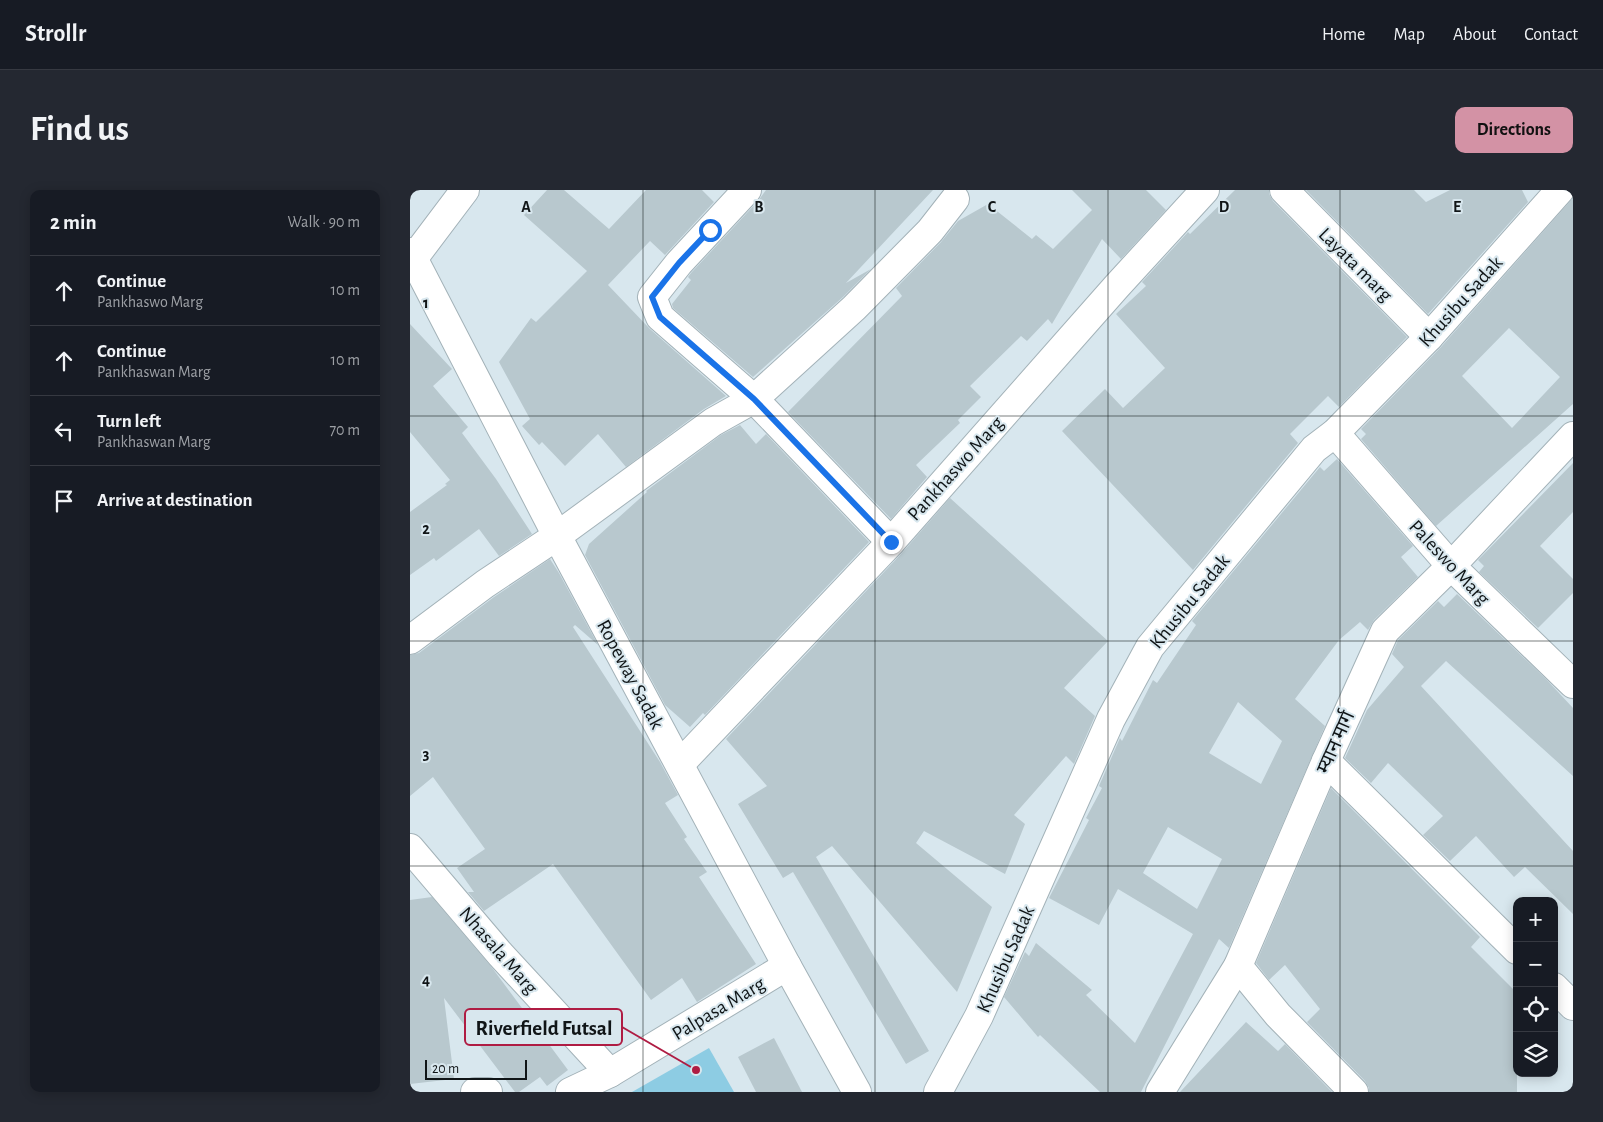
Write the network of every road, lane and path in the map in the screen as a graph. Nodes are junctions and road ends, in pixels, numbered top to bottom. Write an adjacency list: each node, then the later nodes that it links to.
1 (465, 190): 7 (street)
2 (747, 190): 9 (street)
3 (1205, 190): 13 (street, Pankhaswo Marg)
4 (1284, 190): 8 (street, Layata marg)
5 (1560, 190): 8 (street, Khusibu Sadak)
6 (955, 199): 9 (street)
7 (411, 258): 12 (street, Ropeway Sadak)
8 (1429, 337): 10 (street, Khusibu Sadak)
9 (754, 399): 12 (street); 13 (street)
10 (1335, 433): 14 (street, Paleswo Marg); 30 (street, Khusibu Sadak)
11 (1573, 436): 14 (street, म्यान मार्ग)
12 (557, 536): 15 (street); 18 (street, Ropeway Sadak)
13 (891, 542): 18 (street, Pankhaswo Marg)
14 (1451, 566): 16 (street, Paleswo Marg); 17 (street, म्यान मार्ग)
15 (410, 640)
16 (1573, 684)
17 (1326, 760): 20 (street); 22 (street, म्यान मार्ग)
18 (680, 764): 21 (street, Ropeway Sadak)
19 (410, 848): 25 (street, Nhasala Marg)
20 (1513, 946)
21 (787, 966): 25 (street, Palpasa Marg); 29 (street, Ropeway Sadak)
22 (1238, 966): 31 (street, म्यान मार्ग); 32 (street)
23 (1558, 991): 24 (street)
24 (1573, 1006)
25 (610, 1073): 28 (street, Palpasa Marg)
26 (475, 1092): 27 (street)
27 (488, 1092)
28 (570, 1092)
29 (857, 1092)
30 (938, 1092)
31 (1160, 1092)
32 (1354, 1092)

